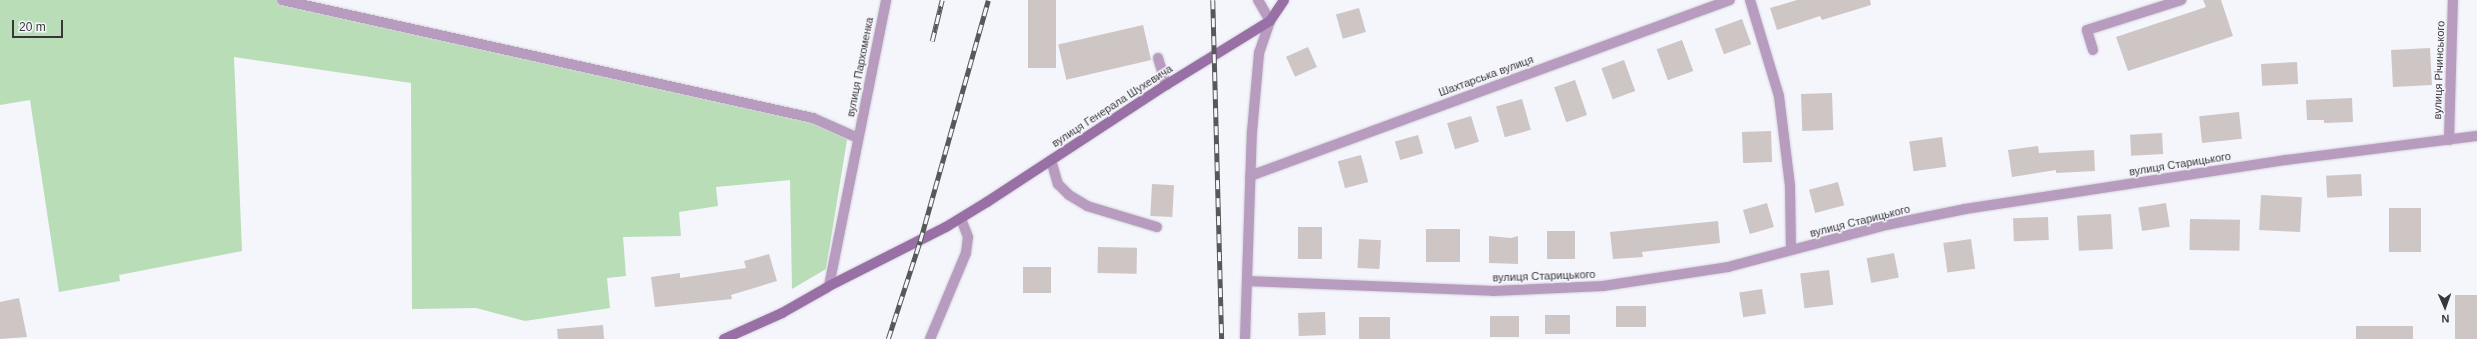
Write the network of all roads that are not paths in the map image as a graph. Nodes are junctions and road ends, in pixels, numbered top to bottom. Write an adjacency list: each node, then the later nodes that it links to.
1 (282, 0): 14 (street)
2 (886, 0): 14 (street, вулиця Пархоменка)
3 (1258, 0): 9 (street)
4 (1284, 0): 9 (street, вулиця Генерала Шухевича)
5 (1730, 0): 17 (street, Шахтарська вулиця)
6 (1750, 0): 20 (street)
7 (2181, 0): 10 (street)
8 (2453, 0): 15 (street, вулиця Річинського)
9 (1270, 21): 12 (street, вулиця Генерала Шухевича); 17 (street)
10 (2093, 50)
11 (1158, 58): 12 (street)
12 (1166, 85): 16 (street, вулиця Генерала Шухевича)
13 (2477, 136): 15 (street, вулиця Старицького)
14 (858, 138): 22 (street, вулиця Пархоменка)
15 (2449, 140): 20 (street, вулиця Старицького)
16 (1051, 160): 18 (street, вулиця Генерала Шухевича); 19 (street)
17 (1250, 176): 21 (street)
18 (961, 218): 22 (street, вулиця Генерала Шухевича); 24 (street)
19 (1157, 227)
20 (1791, 250): 21 (street, вулиця Старицького)
21 (1246, 281): 25 (street)
22 (828, 287): 23 (street, вулиця Генерала Шухевича)
23 (724, 339)
24 (930, 339)
25 (1245, 339)

